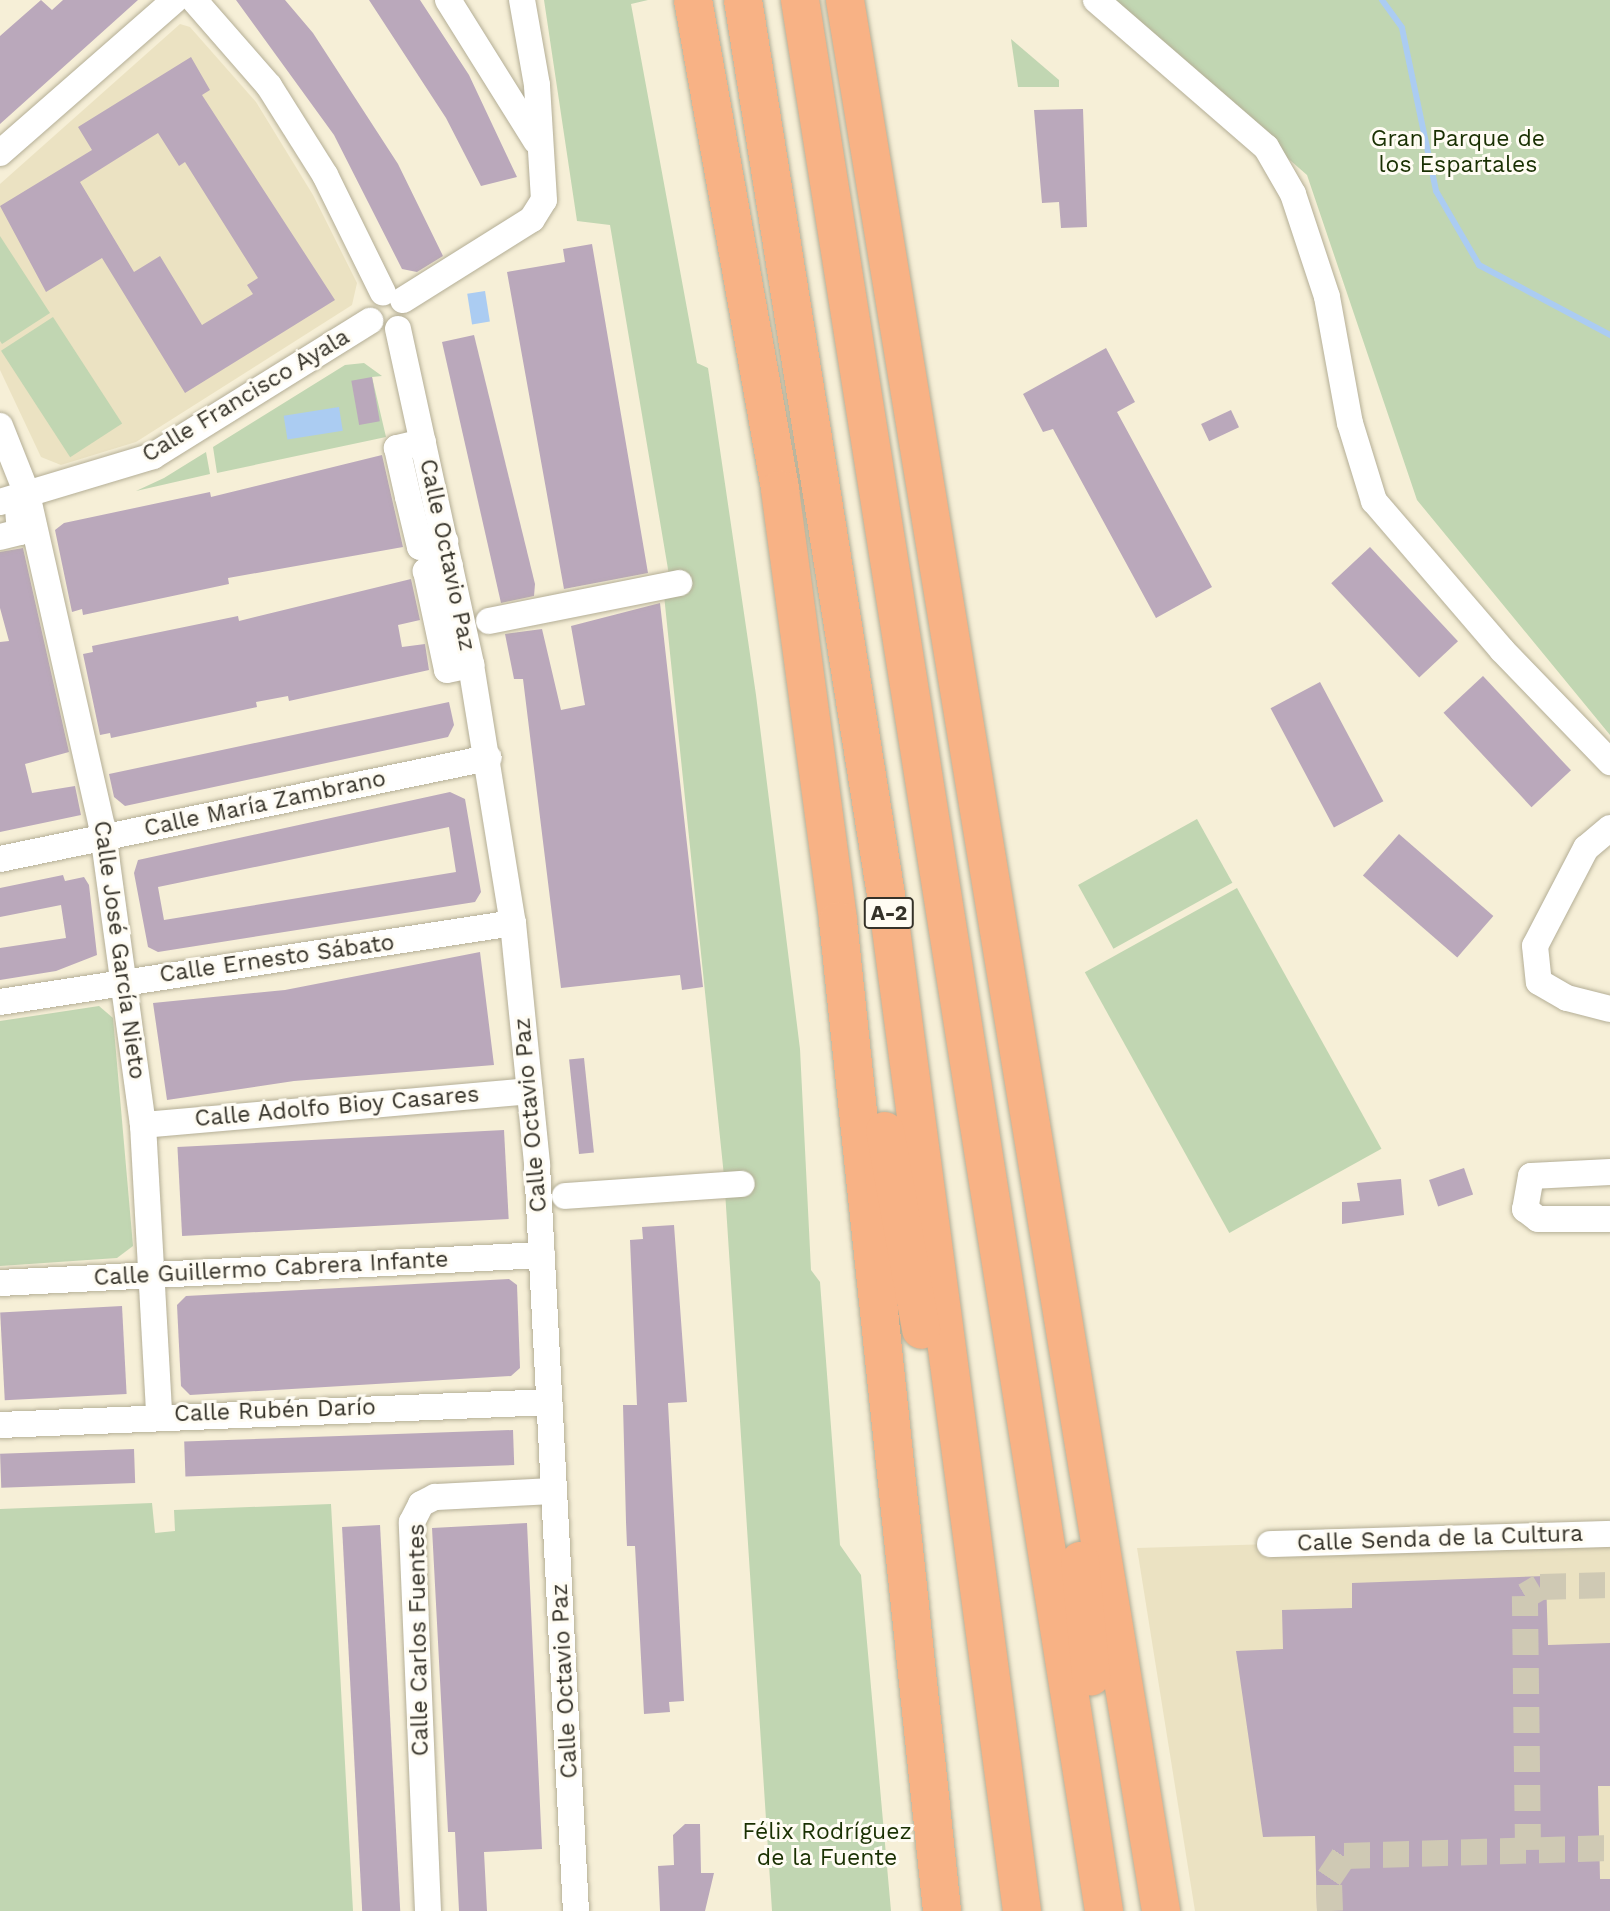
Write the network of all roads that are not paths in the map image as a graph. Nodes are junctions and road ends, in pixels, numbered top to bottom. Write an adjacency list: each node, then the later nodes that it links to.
1 (175, 0): 12 (street)
2 (194, 0): 13 (street)
3 (448, 0): 11 (street)
4 (522, 0): 11 (street)
5 (693, 0): 27 (highway)
6 (743, 0): 49 (highway, A-2)
7 (800, 0): 55 (highway, A-2)
8 (845, 0): 17 (highway)
9 (872, 0): 17 (highway)
10 (1096, 0): 23 (street)
11 (538, 144): 13 (street)
12 (0, 153)
13 (393, 296): 14 (street); 15 (street)
14 (370, 321): 15 (street); 18 (street, Calle Francisco Ayala)
15 (398, 329): 22 (street, Calle Octavio Paz)
16 (0, 426): 18 (street)
17 (922, 467): 37 (highway)
18 (15, 498): 19 (street); 25 (street, Calle José García Nieto)
19 (0, 537)
20 (679, 583): 21 (street)
21 (489, 621)
22 (489, 758): 25 (street, Calle María Zambrano); 28 (street, Calle Octavio Paz)
23 (1610, 762)
24 (1610, 828): 31 (street)
25 (103, 836): 26 (street, Calle María Zambrano); 29 (street, Calle José García Nieto)
26 (0, 859)
27 (838, 921): 48 (highway); 49 (highway)
28 (513, 923): 29 (street, Calle Ernesto Sábato); 32 (street, Calle Octavio Paz)
29 (127, 981): 30 (street, Calle Ernesto Sábato); 33 (street, Calle José García Nieto)
30 (0, 1002)
31 (1610, 1009)
32 (530, 1091): 33 (street, Calle Adolfo Bioy Casares); 39 (street, Calle Octavio Paz)
33 (143, 1125): 40 (street, Calle José García Nieto)
34 (1610, 1172): 38 (street)
35 (741, 1184): 36 (street)
36 (565, 1196)
37 (1045, 1207): 56 (highway); 57 (highway)
38 (1610, 1219)
39 (542, 1255): 40 (street, Calle Guillermo Cabrera Infante); 42 (street, Calle Octavio Paz)
40 (152, 1275): 41 (street, Calle Guillermo Cabrera Infante); 43 (street, Calle José García Nieto)
41 (0, 1283)
42 (550, 1402): 43 (street, Calle Rubén Darío); 45 (street, Calle Octavio Paz)
43 (159, 1414): 44 (street, Calle Rubén Darío)
44 (0, 1425)
45 (554, 1491): 50 (street, Calle Carlos Fuentes); 51 (street, Calle Octavio Paz)
46 (1610, 1534): 47 (street, Calle Senda de la Cultura)
47 (1270, 1544)
48 (923, 1683): 52 (highway); 53 (highway)
49 (1010, 1829): 54 (highway, A-2)
50 (428, 1911)
51 (576, 1911)
52 (925, 1911)
53 (942, 1911)
54 (1022, 1911)
55 (1104, 1911)
56 (1114, 1911)
57 (1161, 1911)

